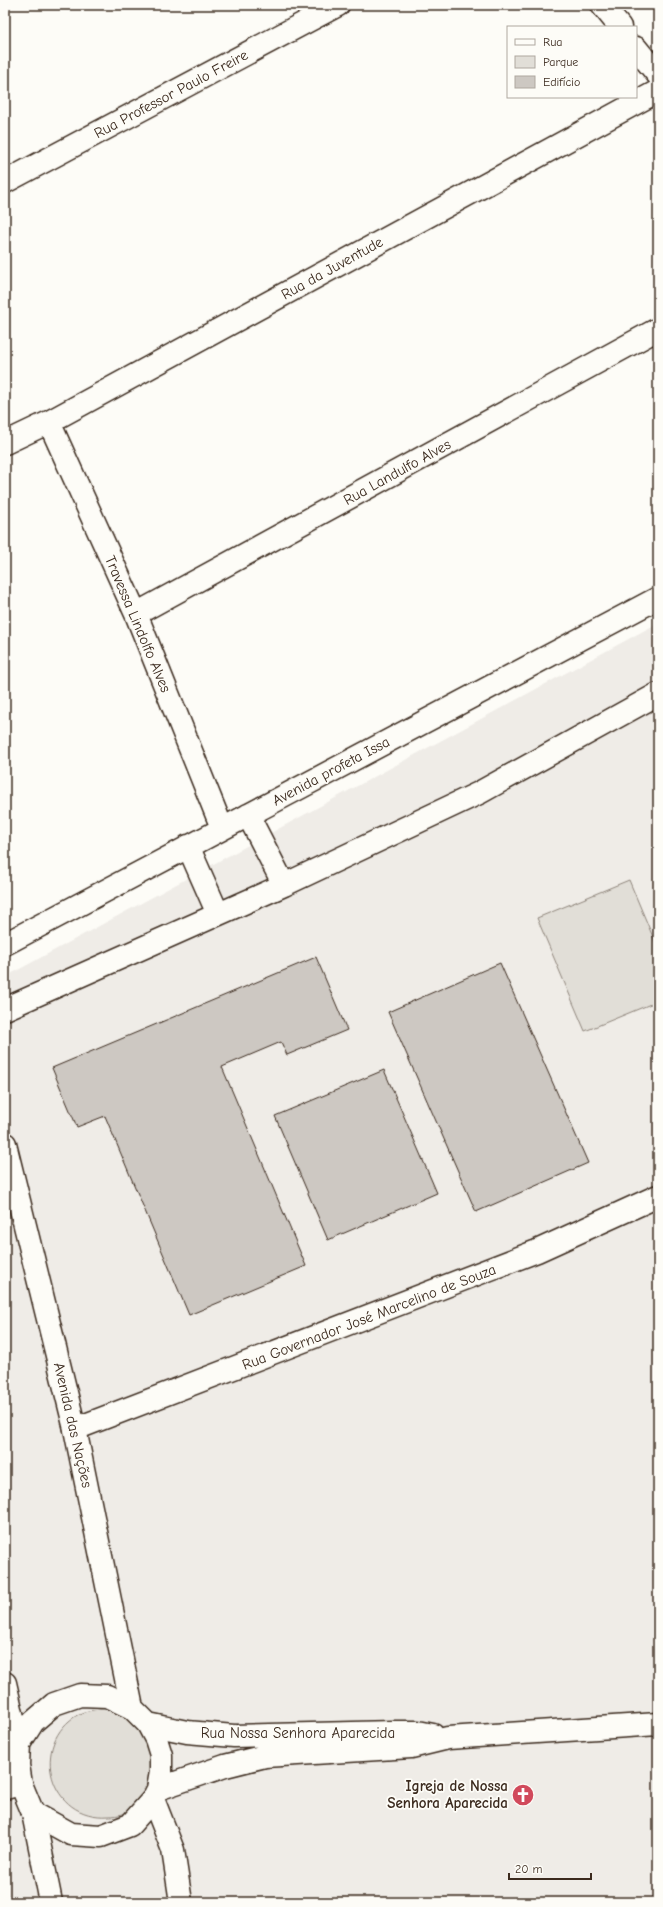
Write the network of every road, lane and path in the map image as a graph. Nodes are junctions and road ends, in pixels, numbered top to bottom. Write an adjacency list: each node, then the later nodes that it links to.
1 (338, 5): 7 (street, Rua Professor Paulo Freire)
2 (602, 5): 3 (street)
3 (619, 26)
4 (637, 49): 5 (street)
5 (658, 75)
6 (658, 91): 9 (street, Rua da Juventude)
7 (5, 182)
8 (658, 329): 12 (street, Rua Landulfo Alves)
9 (49, 422): 10 (street, Rua da Juventude); 12 (street, Travessa Lindolfo Alves)
10 (5, 443)
11 (658, 598): 14 (street, Avenida profeta Issa)
12 (136, 614): 15 (street, Travessa Lindolfo Alves)
13 (658, 694): 17 (street)
14 (248, 814): 15 (street, Avenida profeta Issa); 17 (street)
15 (222, 828): 16 (street, Avenida profeta Issa)
16 (188, 846): 18 (street); 19 (street, Avenida profeta Issa)
17 (284, 884): 18 (street)
18 (218, 914): 20 (street)
19 (5, 944)
20 (5, 1009)
21 (5, 1144): 22 (street, Avenida das Nações)
22 (9, 1176): 24 (street, Avenida das Nações)
23 (658, 1196): 24 (street, Rua Governador José Marcelino de Souza)
24 (75, 1429): 26 (street, Avenida das Nações)
25 (5, 1683): 30 (street)
26 (132, 1708): 27 (street); 30 (street)
27 (148, 1724): 29 (street, Rua Nossa Senhora Aparecida); 32 (street)
28 (658, 1724): 29 (street, Rua Nossa Senhora Aparecida)
29 (448, 1738): 32 (street, Rua Nossa Senhora Aparecida)
30 (19, 1744): 31 (street)
31 (13, 1786): 33 (street)
32 (156, 1794): 33 (street); 35 (street)
33 (33, 1813): 34 (street)
34 (51, 1902)
35 (182, 1902)

